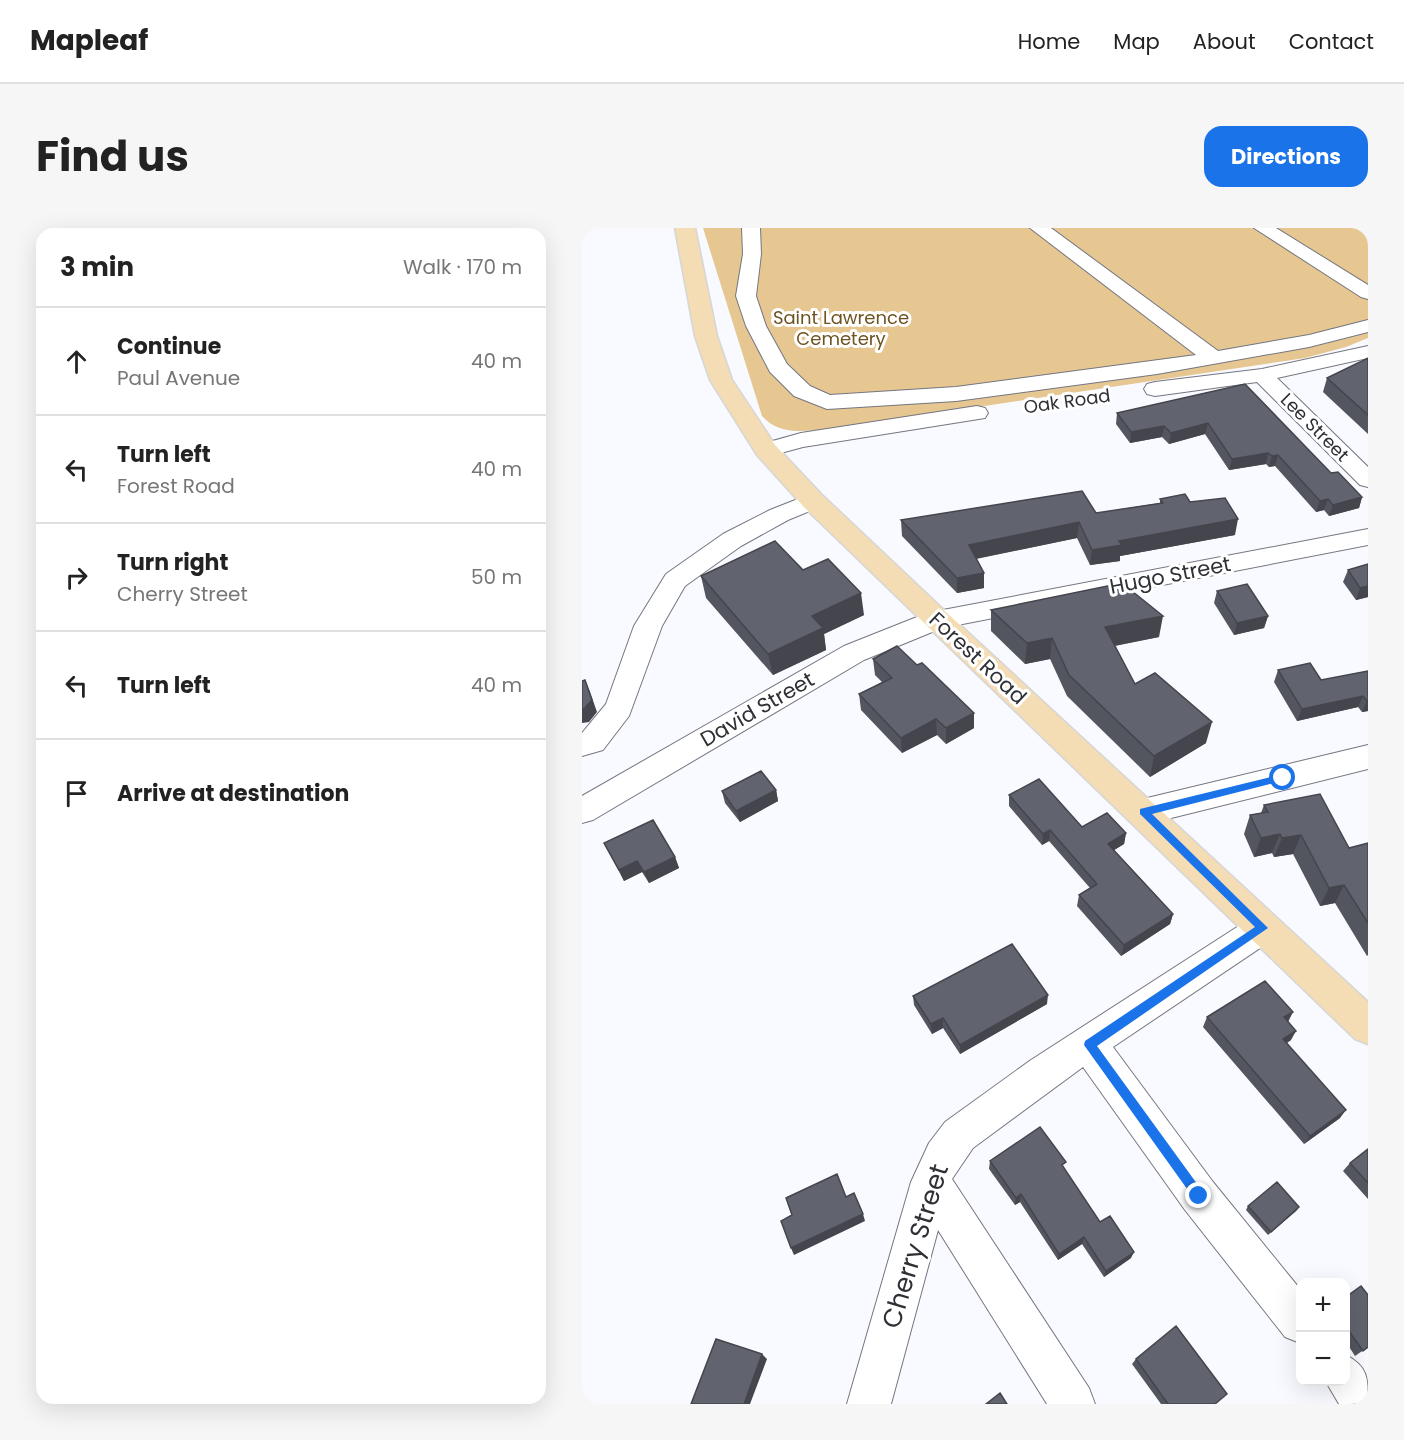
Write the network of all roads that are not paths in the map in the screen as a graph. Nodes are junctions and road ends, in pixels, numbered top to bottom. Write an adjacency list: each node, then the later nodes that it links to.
1 (685, 228): 10 (main road, Forest Road)
2 (751, 228): 8 (street)
3 (1039, 228): 8 (street)
4 (1263, 228): 5 (street)
5 (1368, 293)
6 (1368, 326): 8 (street)
7 (1368, 352): 9 (street, Oak Road)
8 (1214, 358)
9 (1262, 375): 10 (street, Oak Road); 11 (street, Lee Street)
10 (766, 450): 12 (main road, Forest Road)
11 (1368, 480)
12 (813, 501): 14 (main road, Forest Road); 15 (street)
13 (1368, 537): 14 (street, Hugo Street)
14 (937, 620): 17 (street, David Street); 18 (main road, Forest Road)
15 (582, 745)
16 (1368, 757): 18 (street)
17 (582, 811)
18 (1143, 812): 19 (main road, Forest Road)
19 (1263, 928): 20 (main road, Forest Road); 21 (street, Cherry Street)
20 (1368, 1027)
21 (1089, 1045): 22 (street, Cherry Street); 23 (street)
22 (931, 1182): 25 (street, Cherry Street); 26 (street)
23 (1296, 1317)
24 (1350, 1382): 27 (street)
25 (868, 1404)
26 (1073, 1404)
27 (1367, 1404)

